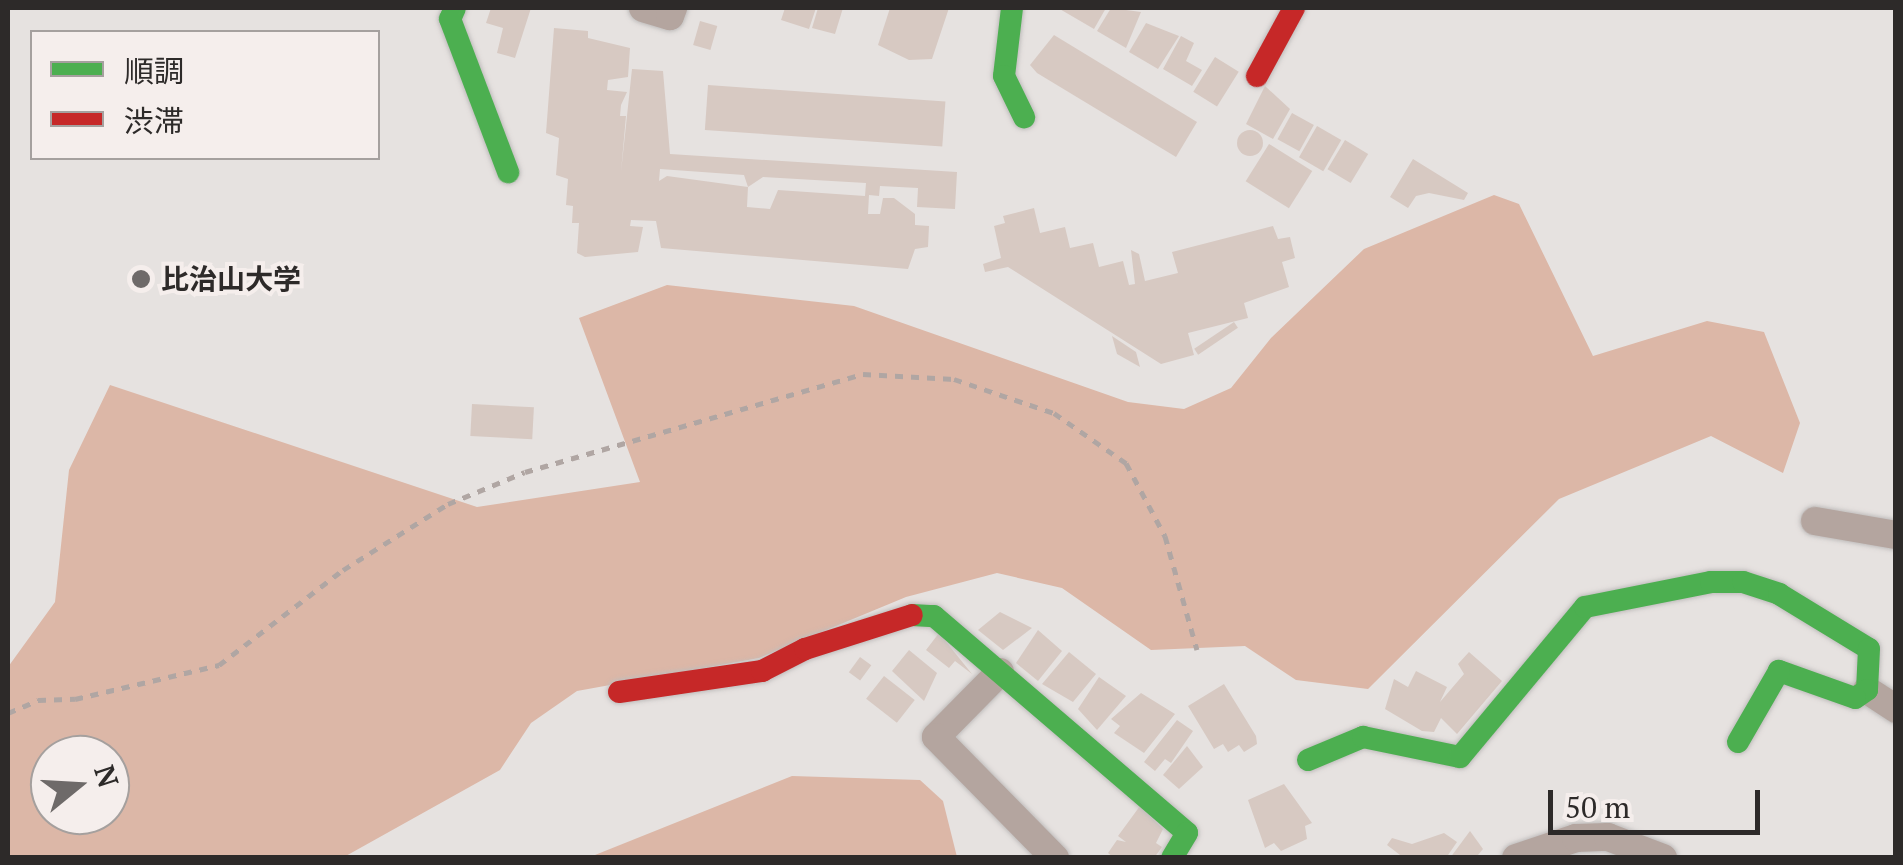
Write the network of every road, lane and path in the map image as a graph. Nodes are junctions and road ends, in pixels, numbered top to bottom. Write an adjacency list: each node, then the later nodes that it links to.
1 (454, 8): 8 (street)
2 (643, 8): 3 (street)
3 (673, 8)
4 (1012, 8): 7 (street)
5 (1294, 8): 6 (street)
6 (1257, 76)
7 (1024, 117)
8 (508, 172)
9 (1815, 522): 10 (street)
10 (1896, 535)
11 (1196, 650): 16 (path)
12 (1000, 672): 14 (street); 19 (street); 20 (street)
13 (1867, 690): 15 (street); 17 (street); 18 (street)
14 (619, 692)
15 (1896, 709)
16 (8, 713)
17 (1738, 742)
18 (1308, 760)
19 (1055, 858)
20 (1172, 858)
21 (1516, 858): 22 (street)
22 (1663, 858)

